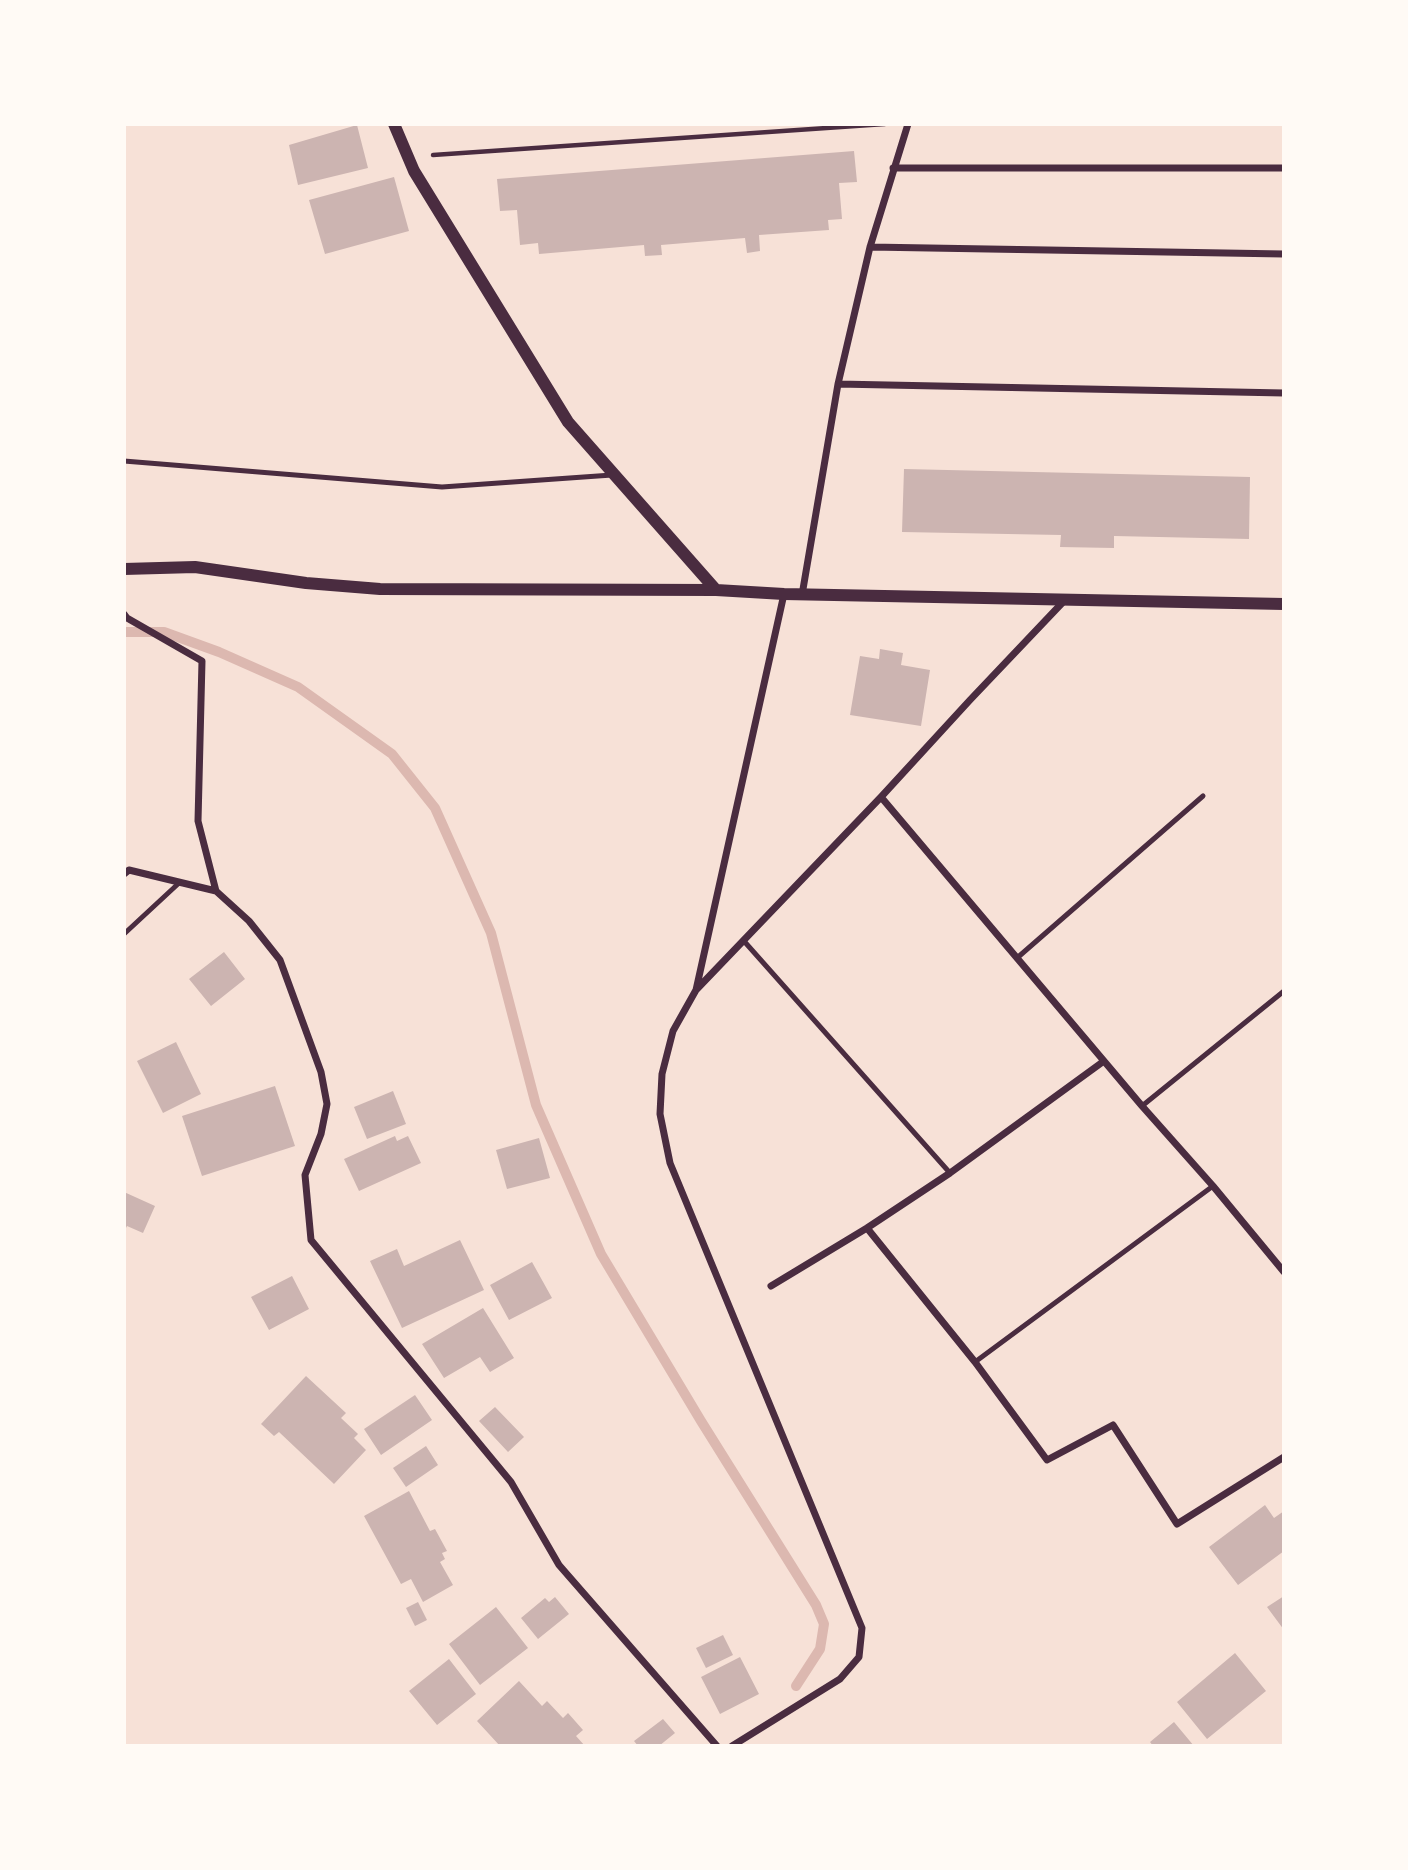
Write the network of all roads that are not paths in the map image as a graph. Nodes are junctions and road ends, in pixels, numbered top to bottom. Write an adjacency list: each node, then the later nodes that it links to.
1 (394, 124): 10 (street)
2 (908, 124): 3 (street)
3 (893, 167): 4 (street); 5 (street)
4 (1284, 167)
5 (870, 247): 6 (street); 7 (street)
6 (1284, 254)
7 (838, 384): 8 (street); 14 (street)
8 (1284, 393)
9 (124, 461): 10 (lane)
10 (615, 475): 12 (street)
11 (124, 569): 12 (street)
12 (716, 590): 13 (street)
13 (784, 594): 14 (street); 26 (street)
14 (802, 595): 15 (street)
15 (1064, 601): 16 (street); 19 (street)
16 (1284, 604)
17 (124, 614): 22 (street)
18 (1203, 796): 25 (lane)
19 (881, 797): 24 (street); 25 (street)
20 (124, 874): 21 (street)
21 (179, 883): 22 (lane); 23 (lane)
22 (216, 891): 37 (street)
23 (124, 934)
24 (743, 940): 26 (street); 30 (lane)
25 (1017, 958): 28 (street)
26 (696, 990): 38 (street)
27 (1284, 991): 29 (lane)
28 (1104, 1061): 29 (street); 30 (street)
29 (1142, 1106): 31 (street)
30 (950, 1172): 32 (street)
31 (1213, 1186): 33 (street); 35 (lane)
32 (867, 1228): 34 (street); 35 (street)
33 (1284, 1272)
34 (771, 1286)
35 (975, 1362): 36 (street)
36 (1284, 1457)
37 (717, 1746)
38 (732, 1746)

